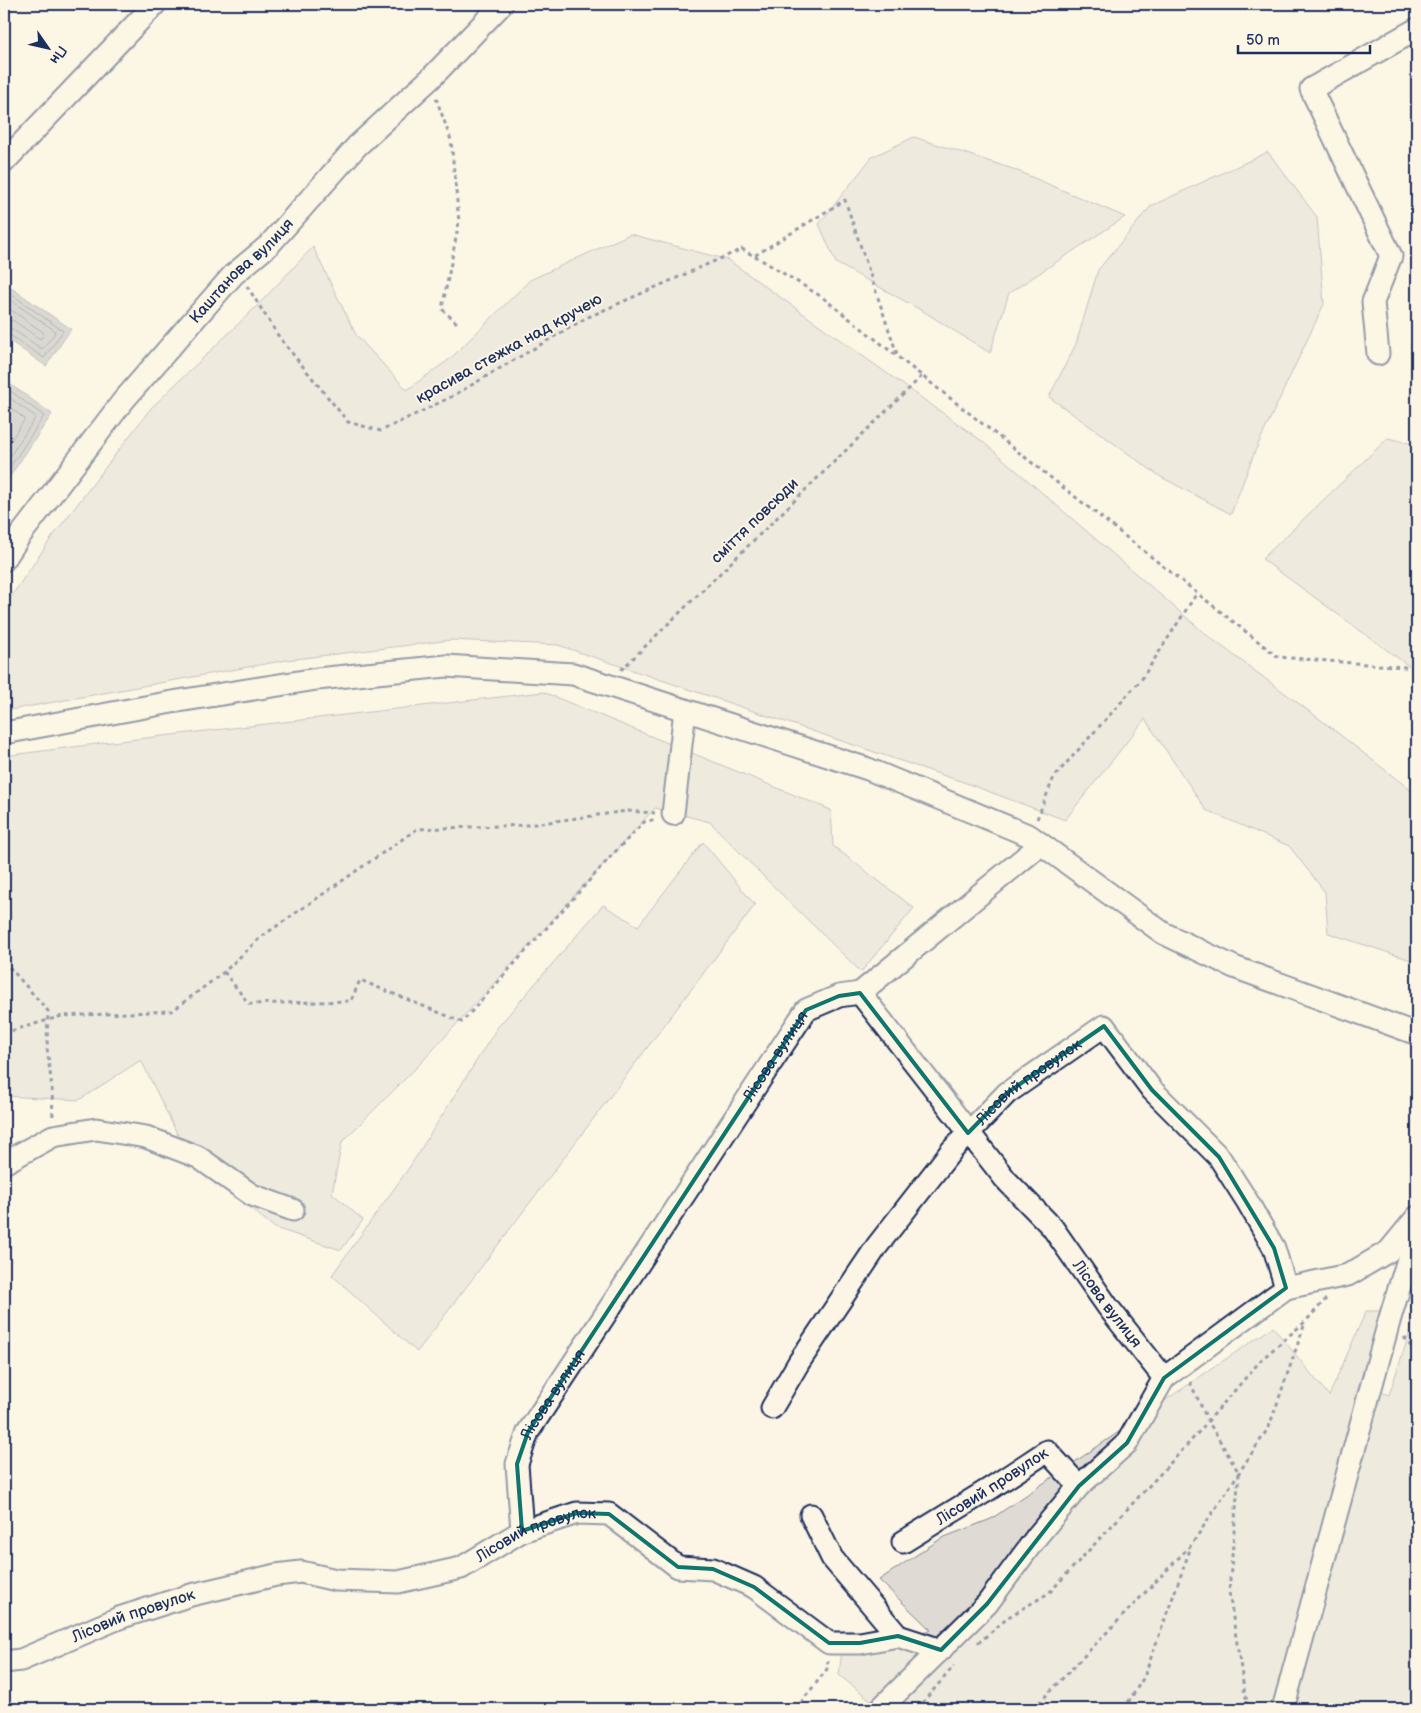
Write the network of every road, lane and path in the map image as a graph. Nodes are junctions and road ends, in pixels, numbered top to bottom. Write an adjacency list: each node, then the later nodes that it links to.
1 (155, 4): 5 (street)
2 (502, 4): 4 (street, Каштанова вулиця)
3 (1417, 29): 9 (street)
4 (431, 78): 7 (street, Каштанова вулиця); 8 (path)
5 (4, 162)
6 (754, 256): 7 (path, красива стежка над кручею); 10 (path); 10 (path)
7 (233, 275): 12 (street, Каштанова вулиця)
8 (460, 325)
9 (1378, 354)
10 (898, 357): 11 (path)
11 (922, 376): 13 (path); 15 (path, сміття повсюди)
12 (4, 560)
13 (1197, 594): 14 (path); 19 (path)
14 (1417, 668)
15 (606, 685): 16 (street); 17 (street)
16 (685, 710): 18 (street); 19 (street)
17 (4, 733)
18 (673, 814): 21 (path); 21 (path)
19 (1035, 841): 22 (street); 25 (street)
20 (4, 961): 23 (path)
21 (224, 972): 23 (path)
22 (860, 992): 26 (street, Лісова вулиця); 42 (street, Лісова вулиця)
23 (48, 1021): 24 (path); 27 (path)
24 (4, 1033)
25 (1417, 1034)
26 (968, 1133): 33 (street, Лісовий провулок); 36 (street, Лісова вулиця); 37 (street, Лісовий провулок)
27 (53, 1136): 28 (street); 29 (street)
28 (4, 1163)
29 (293, 1210)
30 (1417, 1217): 32 (street)
31 (1417, 1230): 58 (street)
32 (1348, 1275): 33 (street); 34 (path)
33 (1286, 1288): 35 (street)
34 (1306, 1321): 38 (path); 39 (path)
35 (1182, 1364): 36 (street); 38 (path)
36 (1164, 1378): 40 (street)
37 (772, 1408)
38 (1208, 1421): 39 (path); 47 (path)
39 (1239, 1473): 44 (path); 50 (path)
40 (1079, 1486): 43 (street, Лісовий провулок); 48 (street)
41 (811, 1515): 45 (street)
42 (522, 1531): 46 (street, Лісовий провулок); 49 (street, Лісовий провулок)
43 (903, 1542)
44 (1192, 1544): 54 (path); 55 (path)
45 (898, 1636): 46 (street); 48 (street)
46 (829, 1643): 51 (path)
47 (972, 1647)
48 (950, 1655): 52 (street); 53 (path)
49 (4, 1662)
50 (1248, 1702): 56 (path); 57 (path)
51 (796, 1709)
52 (880, 1709)
53 (917, 1709)
54 (1033, 1709)
55 (1124, 1709)
56 (1239, 1709)
57 (1251, 1709)
58 (1283, 1709)

